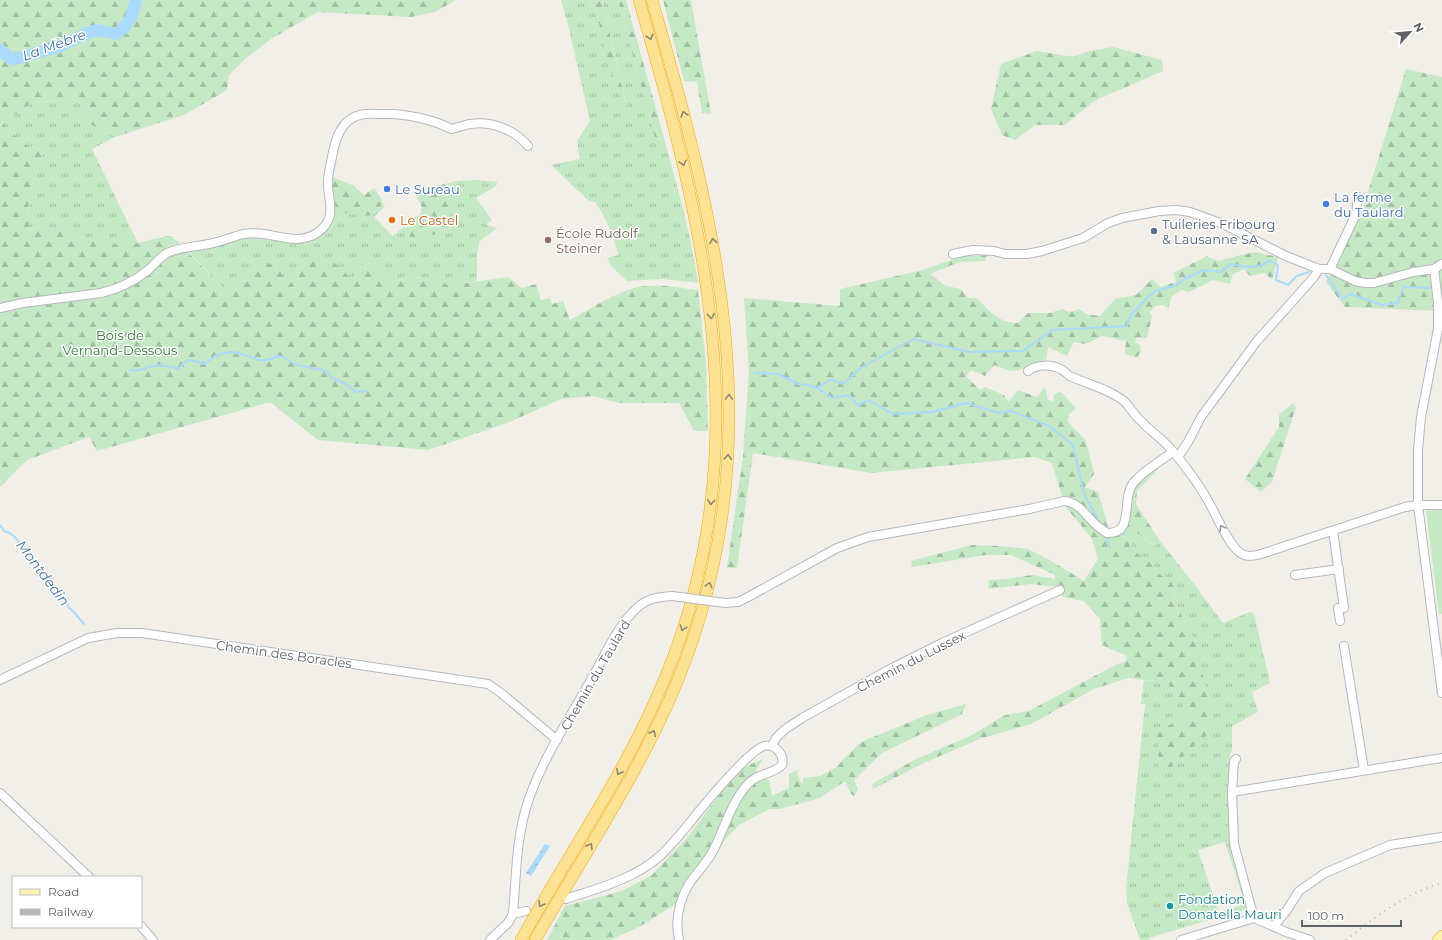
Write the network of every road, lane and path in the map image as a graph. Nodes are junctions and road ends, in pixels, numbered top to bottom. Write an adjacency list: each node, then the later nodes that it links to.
1 (639, 0): 41 (highway, one-way to 41)
2 (652, 0): 42 (highway, one-way to 2)
3 (528, 146): 10 (street)
4 (1358, 197): 8 (street)
5 (953, 254): 7 (street)
6 (1442, 264): 9 (street)
7 (1319, 269): 8 (street); 12 (street)
8 (1330, 269): 9 (street)
9 (1434, 269): 13 (street)
10 (0, 308)
11 (1028, 371): 12 (street)
12 (1175, 454): 15 (street, one-way to 12); 23 (street, Chemin du Taulard, bridge)
13 (1418, 505): 14 (street); 15 (street); 22 (street)
14 (1442, 505)
15 (1333, 531): 16 (street)
16 (1338, 569): 17 (street); 19 (street)
17 (1295, 575)
18 (1060, 590): 24 (street, Chemin du Lussex)
19 (1340, 621)
20 (1344, 646): 27 (street)
21 (0, 680): 23 (street, Chemin des Boracles)
22 (1442, 693)
23 (557, 740): 34 (street, Chemin du Taulard)
24 (772, 746): 32 (street); 43 (street)
25 (1442, 758): 27 (street)
26 (1236, 759): 28 (street)
27 (1364, 770): 28 (street)
28 (1232, 792): 35 (street)
29 (0, 793): 31 (street)
30 (1442, 836): 36 (street)
31 (88, 876)
32 (566, 899)
33 (526, 911): 34 (street)
34 (513, 914): 40 (street)
35 (1254, 918): 36 (street); 44 (street)
36 (1274, 926): 45 (street)
37 (142, 927): 39 (street)
38 (1442, 936): 46 (main road)
39 (153, 940)
40 (490, 940)
41 (520, 940)
42 (535, 940)
43 (680, 940)
44 (1180, 940)
45 (1310, 940)
46 (1438, 940)

